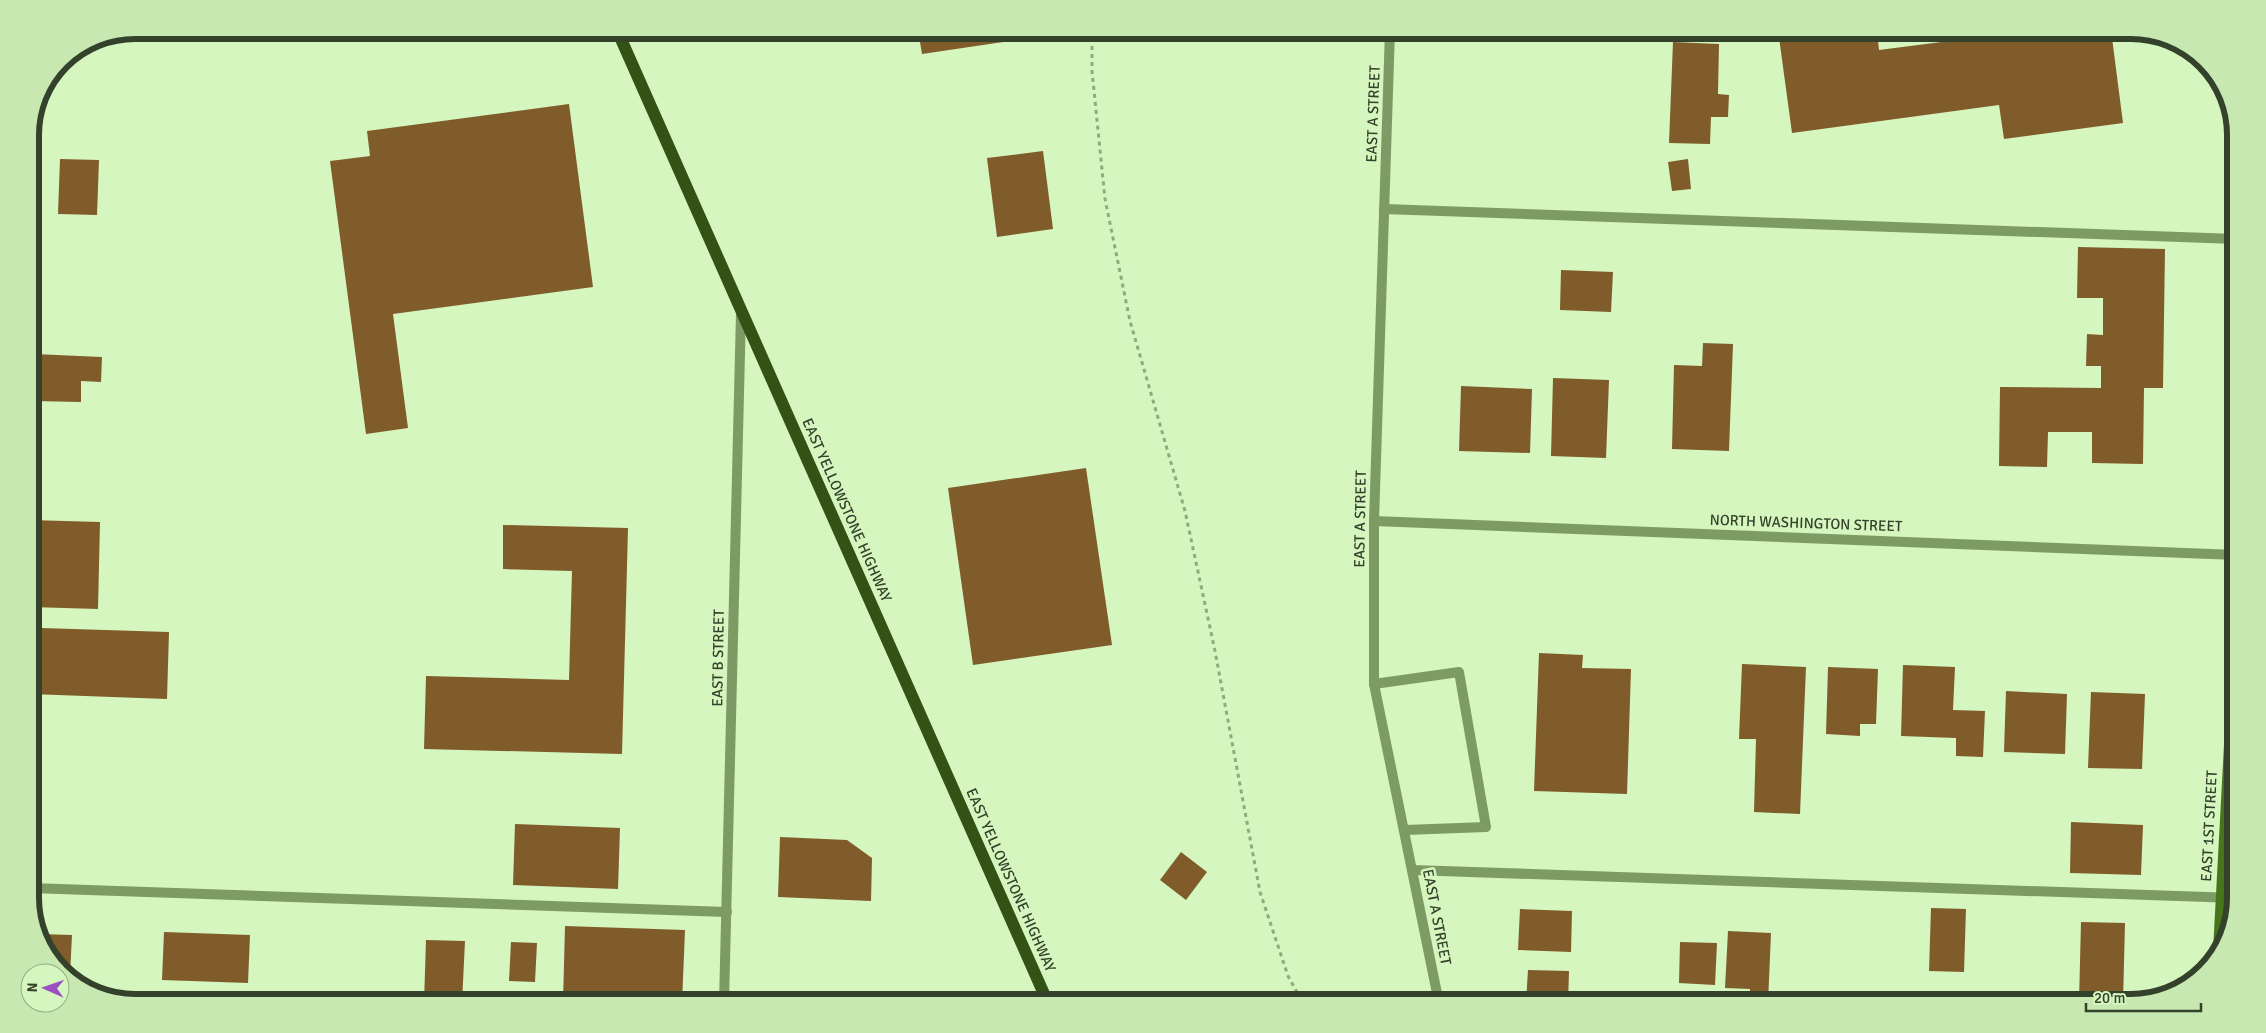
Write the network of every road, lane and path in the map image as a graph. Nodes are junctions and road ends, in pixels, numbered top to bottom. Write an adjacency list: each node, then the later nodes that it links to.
1 (620, 39): 6 (main road, EAST YELLOWSTONE HIGHWAY)
2 (1092, 39): 20 (path)
3 (1390, 39): 4 (street, EAST A STREET)
4 (1384, 209): 5 (street); 7 (street, EAST A STREET)
5 (2227, 239)
6 (741, 313): 16 (street, EAST B STREET); 19 (main road, EAST YELLOWSTONE HIGHWAY)
7 (1374, 521): 8 (street, NORTH WASHINGTON STREET); 9 (street, EAST A STREET)
8 (2227, 555)
9 (1374, 684): 11 (street, EAST A STREET); 11 (street)
10 (2227, 784): 14 (street, EAST 1ST STREET)
11 (1405, 830): 12 (street, EAST A STREET)
12 (1412, 870): 14 (street); 21 (street, EAST A STREET)
13 (39, 888): 16 (street)
14 (2221, 897): 15 (street); 17 (street, EAST 1ST STREET)
15 (2227, 897)
16 (727, 912): 18 (street, EAST B STREET)
17 (2219, 937)
18 (724, 994)
19 (1044, 994)
20 (1298, 994)
21 (1437, 994)

